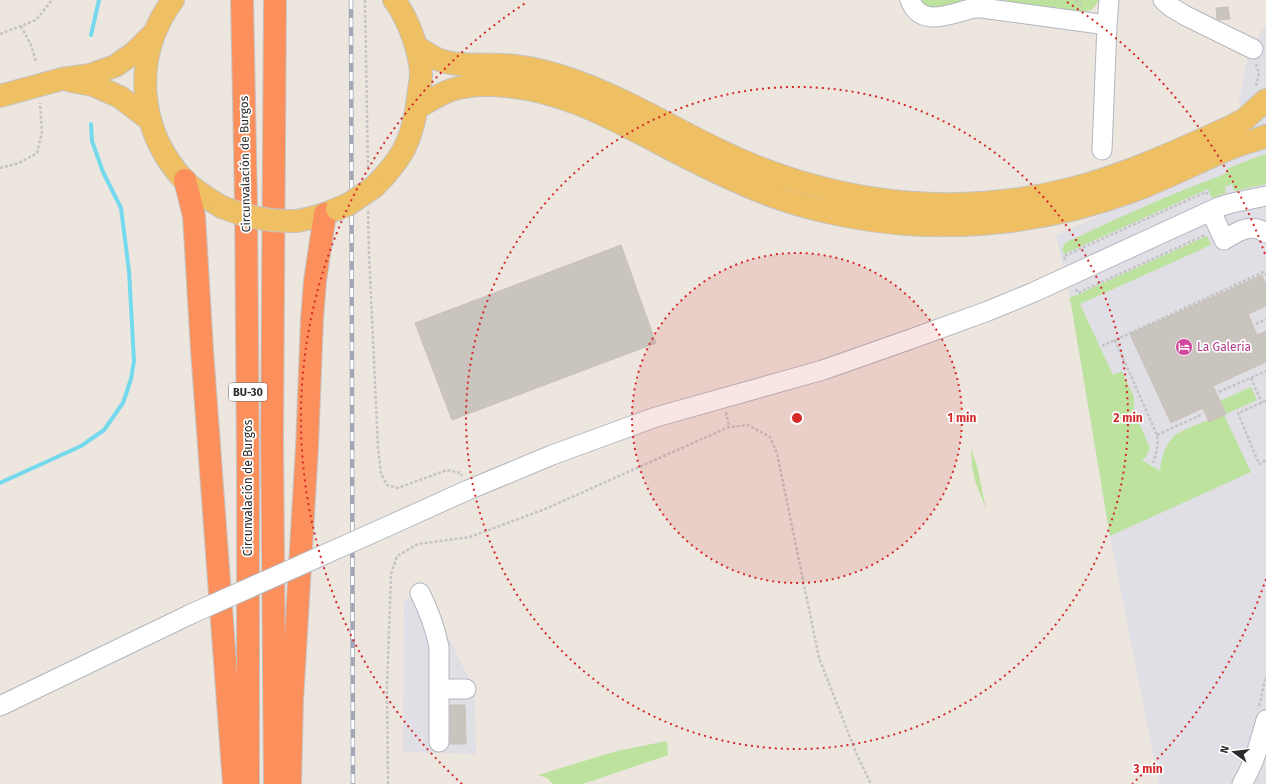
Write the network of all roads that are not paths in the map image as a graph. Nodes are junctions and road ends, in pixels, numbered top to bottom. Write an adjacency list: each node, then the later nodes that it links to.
1 (173, 0): 10 (main road)
2 (242, 0): 34 (highway, Circunvalación de Burgos / BU-30)
3 (275, 0): 35 (highway, Circunvalación de Burgos / BU-30)
4 (394, 0): 11 (main road)
5 (910, 0): 8 (street)
6 (1110, 0): 9 (street)
7 (1163, 0): 12 (street)
8 (989, 4): 9 (street)
9 (1107, 25): 19 (street)
10 (154, 33): 13 (main road); 17 (main road)
11 (416, 47): 15 (main road); 16 (main road)
12 (1253, 49)
13 (62, 79): 14 (main road); 17 (main road)
14 (0, 96)
15 (1266, 100)
16 (417, 108): 18 (main road); 25 (main road, bridge)
17 (150, 120): 20 (main road)
18 (1266, 136)
19 (1102, 150)
20 (185, 180): 25 (main road, bridge); 33 (highway)
21 (1266, 196): 22 (street)
22 (1244, 200): 23 (street); 24 (street)
23 (1211, 205): 26 (street); 30 (street, bridge)
24 (1266, 207)
25 (331, 212): 36 (highway)
26 (1266, 232)
27 (420, 593): 28 (street)
28 (439, 689): 29 (street); 32 (street)
29 (466, 689)
30 (0, 706)
31 (1266, 720): 37 (street)
32 (439, 742)
33 (234, 784)
34 (248, 784)
35 (275, 784)
36 (290, 784)
37 (1242, 784)

